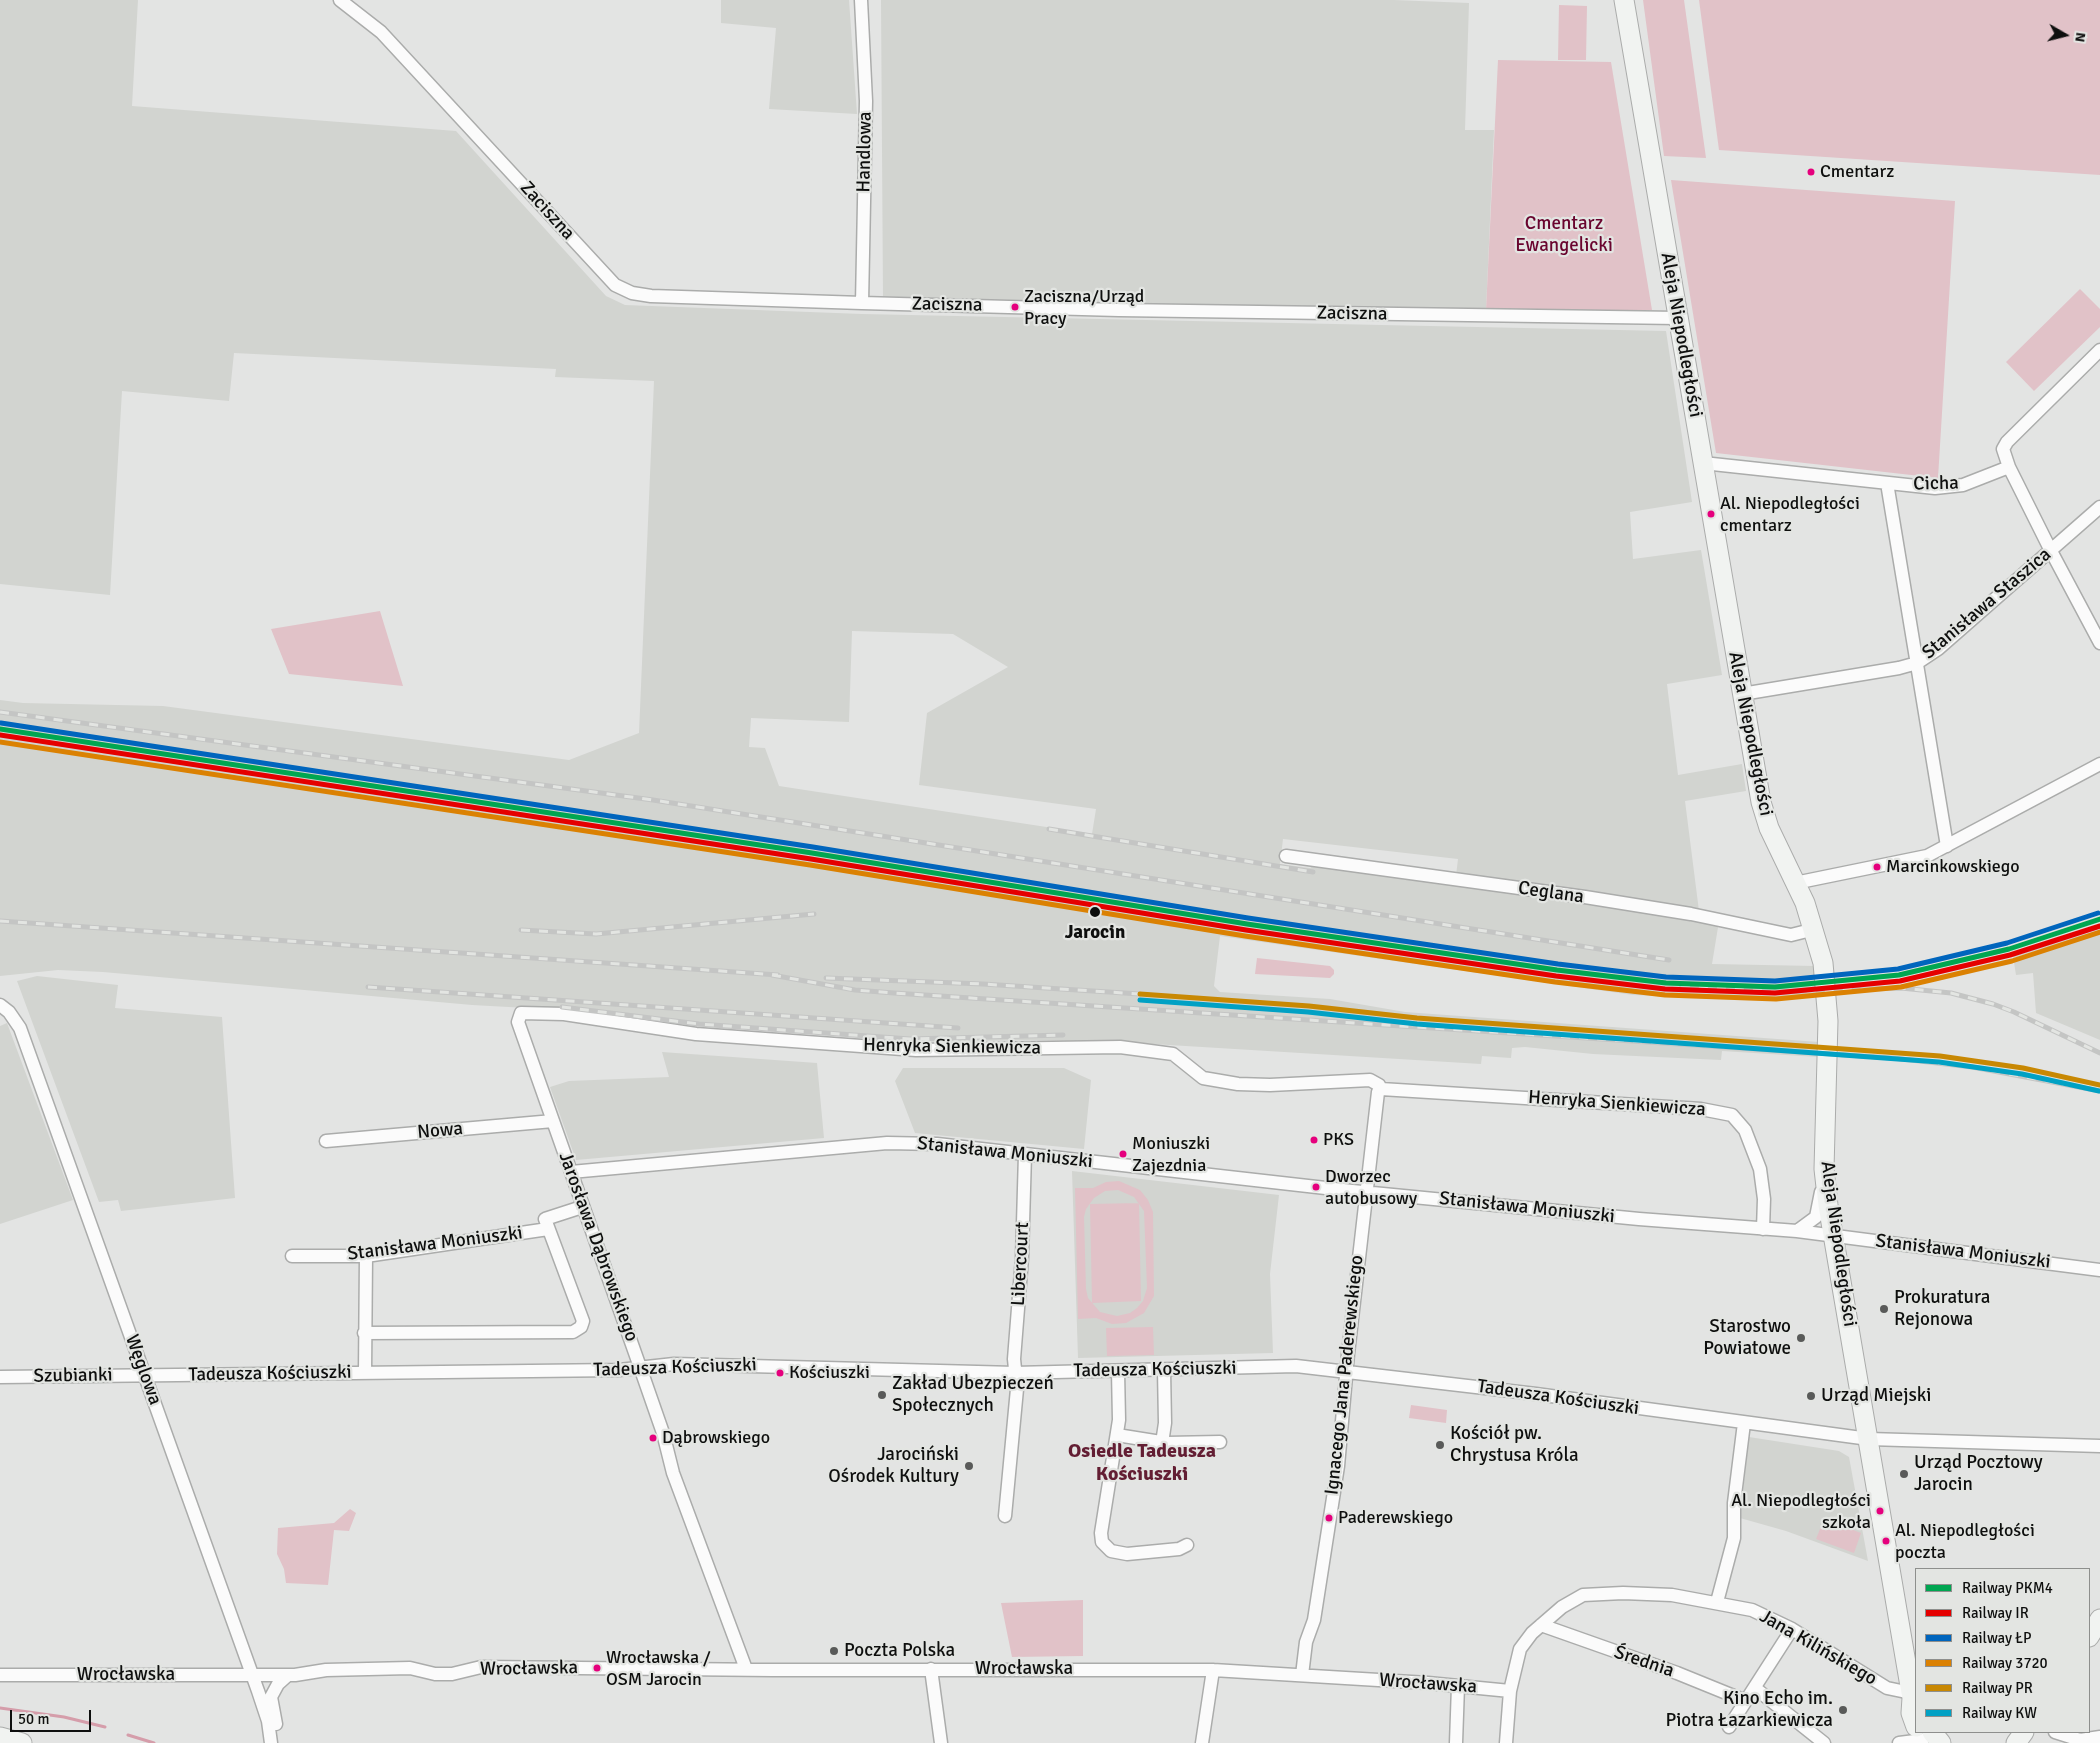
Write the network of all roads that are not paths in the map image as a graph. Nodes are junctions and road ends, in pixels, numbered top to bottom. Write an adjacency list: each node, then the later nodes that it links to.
1 (340, 0): 4 (street, Zaciszna)
2 (860, 0): 4 (street, Handlowa)
3 (1624, 0): 5 (main road, Aleja Niepodległości)
4 (862, 303): 5 (street, Zaciszna)
5 (1678, 318): 7 (main road, Aleja Niepodległości)
6 (2100, 350): 8 (street)
7 (1703, 463): 9 (street, Cicha); 14 (main road, Aleja Niepodległości)
8 (2009, 467): 9 (street, Cicha); 11 (street)
9 (1887, 483): 13 (street)
10 (2100, 507): 11 (street, Stanisława Staszica)
11 (2051, 551): 12 (street); 13 (street, Stanisława Staszica)
12 (2100, 643)
13 (1917, 663): 14 (street, Stanisława Staszica); 16 (street)
14 (1742, 694): 18 (main road, Aleja Niepodległości)
15 (2100, 764): 16 (street)
16 (1947, 846): 18 (street)
17 (1286, 856): 19 (street, Ceglana)
18 (1795, 883): 19 (main road, Aleja Niepodległości)
19 (1815, 929): 26 (main road, Aleja Niepodległości)
20 (0, 1005): 44 (street, Węglowa)
21 (518, 1022): 22 (street, Henryka Sienkiewicza); 23 (street, Jarosława Dąbrowskiego)
22 (1380, 1089): 28 (street); 31 (street, Henryka Sienkiewicza)
23 (553, 1121): 24 (street, Nowa); 27 (street, Jarosława Dąbrowskiego)
24 (326, 1141)
25 (1025, 1154): 27 (street, Stanisława Moniuszki); 28 (street, Stanisława Moniuszki); 43 (street, Libercourt)
26 (1824, 1170): 32 (street); 33 (main road, Aleja Niepodległości)
27 (570, 1172): 29 (street, Jarosława Dąbrowskiego)
28 (1366, 1192): 31 (street, Stanisława Moniuszki); 41 (street, Ignacego Jana Paderewskiego)
29 (582, 1207): 30 (street); 38 (street, Jarosława Dąbrowskiego)
30 (548, 1229): 35 (street, Stanisława Moniuszki); 37 (street)
31 (1763, 1229): 32 (street, Stanisława Moniuszki)
32 (1797, 1231): 33 (street, Stanisława Moniuszki)
33 (1833, 1236): 36 (street, Stanisława Moniuszki); 48 (main road, Aleja Niepodległości)
34 (292, 1256): 35 (street, Stanisława Moniuszki)
35 (366, 1256): 37 (street)
36 (2100, 1270)
37 (364, 1333): 42 (street)
38 (640, 1367): 42 (street, Tadeusza Kościuszki); 43 (street, Tadeusza Kościuszki); 59 (street, Jarosława Dąbrowskiego)
39 (1164, 1370): 40 (street, Tadeusza Kościuszki); 41 (street, Tadeusza Kościuszki); 50 (street)
40 (1118, 1371): 43 (street, Tadeusza Kościuszki); 47 (street)
41 (1346, 1371): 46 (street, Tadeusza Kościuszki); 65 (street, Ignacego Jana Paderewskiego)
42 (365, 1373): 44 (street, Tadeusza Kościuszki)
43 (1015, 1373): 52 (street, Libercourt)
44 (145, 1376): 45 (street, Szubianki); 62 (street, Węglowa)
45 (0, 1377)
46 (1744, 1423): 48 (street, Tadeusza Kościuszki); 54 (street)
47 (1117, 1435): 50 (street); 53 (street)
48 (1869, 1439): 51 (street, Tadeusza Kościuszki); 69 (main road, Aleja Niepodległości)
49 (1220, 1442): 50 (street)
50 (1162, 1443)
51 (2100, 1446)
52 (1005, 1516)
53 (1187, 1545)
54 (1717, 1602): 56 (street, Jana Kilińskiego); 57 (street, Jana Kilińskiego)
55 (2100, 1619): 58 (main road)
56 (1542, 1626): 68 (street, Jana Kilińskiego); 70 (street, Średnia)
57 (1792, 1629): 67 (street); 69 (street, Jana Kilińskiego)
58 (2090, 1635)
59 (746, 1669): 60 (street, Wrocławska); 64 (street, Wrocławska)
60 (931, 1669): 61 (street, Wrocławska); 79 (street)
61 (1214, 1670): 65 (street, Wrocławska); 80 (street)
62 (252, 1674): 63 (street, Wrocławska); 64 (street, Wrocławska); 78 (street, Węglowa)
63 (0, 1675)
64 (288, 1675): 78 (street, Węglowa)
65 (1302, 1675): 66 (street, Wrocławska)
66 (1458, 1686): 68 (street, Wrocławska); 81 (street)
67 (1755, 1688): 70 (street); 83 (street)
68 (1510, 1691): 82 (street, Jana Kilińskiego)
69 (1913, 1698): 71 (main road, Aleja Niepodległości)
70 (1746, 1701): 72 (street)
71 (1915, 1718)
72 (1729, 1726)
73 (2058, 1733): 76 (street)
74 (1926, 1736): 84 (street)
75 (0, 1737): 77 (main road)
76 (2100, 1737)
77 (22, 1743)
78 (272, 1743)
79 (941, 1743)
80 (1202, 1743)
81 (1456, 1743)
82 (1506, 1743)
83 (1824, 1743)
84 (1900, 1743)

